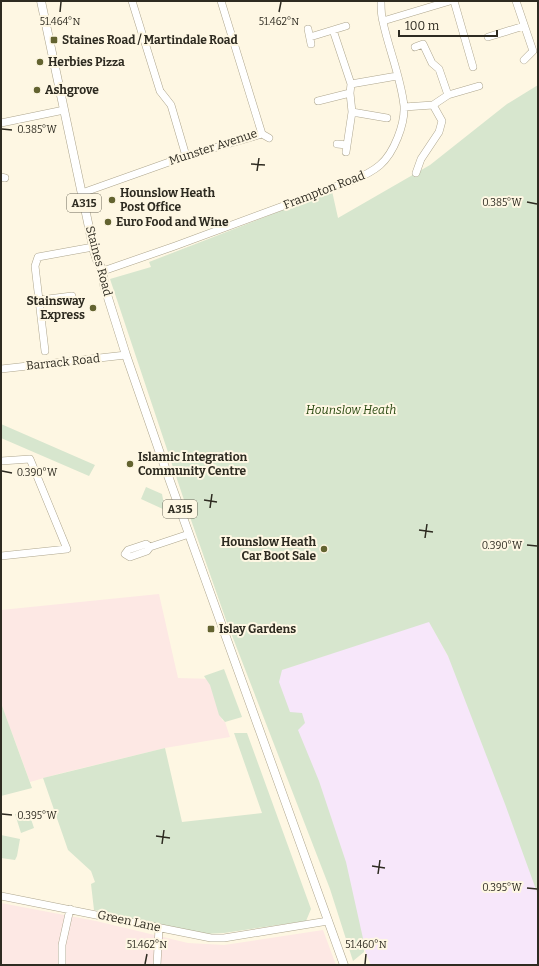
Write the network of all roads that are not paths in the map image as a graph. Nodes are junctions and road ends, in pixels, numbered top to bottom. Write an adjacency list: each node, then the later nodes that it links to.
1 (41, 1): 27 (main road, Staines Road / A315)
2 (132, 1): 34 (street)
3 (221, 1): 31 (street, Munster Avenue)
4 (381, 1): 9 (street, Frampton Road)
5 (450, 1): 8 (street)
6 (454, 1): 18 (street)
7 (516, 1): 11 (street)
8 (429, 4): 9 (street)
9 (383, 21): 19 (street, Frampton Road)
10 (346, 26): 12 (street)
11 (524, 26): 14 (street); 16 (street)
12 (333, 30): 13 (street); 20 (street)
13 (309, 37)
14 (488, 37)
15 (415, 47): 23 (street)
16 (536, 51): 17 (street)
17 (524, 60)
18 (473, 67)
19 (397, 76): 20 (street); 26 (street, Frampton Road)
20 (351, 84): 22 (street)
21 (479, 86): 23 (street)
22 (350, 93): 24 (street); 28 (street)
23 (448, 95): 25 (street)
24 (318, 101)
25 (433, 104): 26 (street); 35 (street)
26 (404, 107): 38 (street, Frampton Road)
27 (64, 110): 30 (street); 36 (main road, Staines Road / A315)
28 (352, 112): 29 (street); 33 (street)
29 (387, 118)
30 (1, 123)
31 (262, 134): 32 (street); 34 (street, Munster Avenue)
32 (269, 138)
33 (336, 144)
34 (186, 156): 36 (street, Munster Avenue)
35 (416, 173)
36 (82, 193): 37 (main road, Staines Road / A315)
37 (93, 247): 38 (main road, Staines Road / A315); 40 (street)
38 (103, 271): 42 (main road, Staines Road / A315)
39 (72, 296): 40 (street)
40 (40, 300): 41 (street)
41 (44, 351)
42 (126, 355): 43 (street, Barrack Road); 45 (main road, A315)
43 (1, 369)
44 (1, 461): 47 (street)
45 (189, 534): 46 (street); 50 (main road, A315)
46 (150, 547)
47 (1, 556)
48 (1, 896): 49 (street, Green Lane)
49 (70, 909): 51 (street, Green Lane); 52 (street)
50 (328, 921): 51 (street, Green Lane); 54 (main road, A315)
51 (159, 928): 53 (street)
52 (62, 965)
53 (157, 965)
54 (344, 965)

